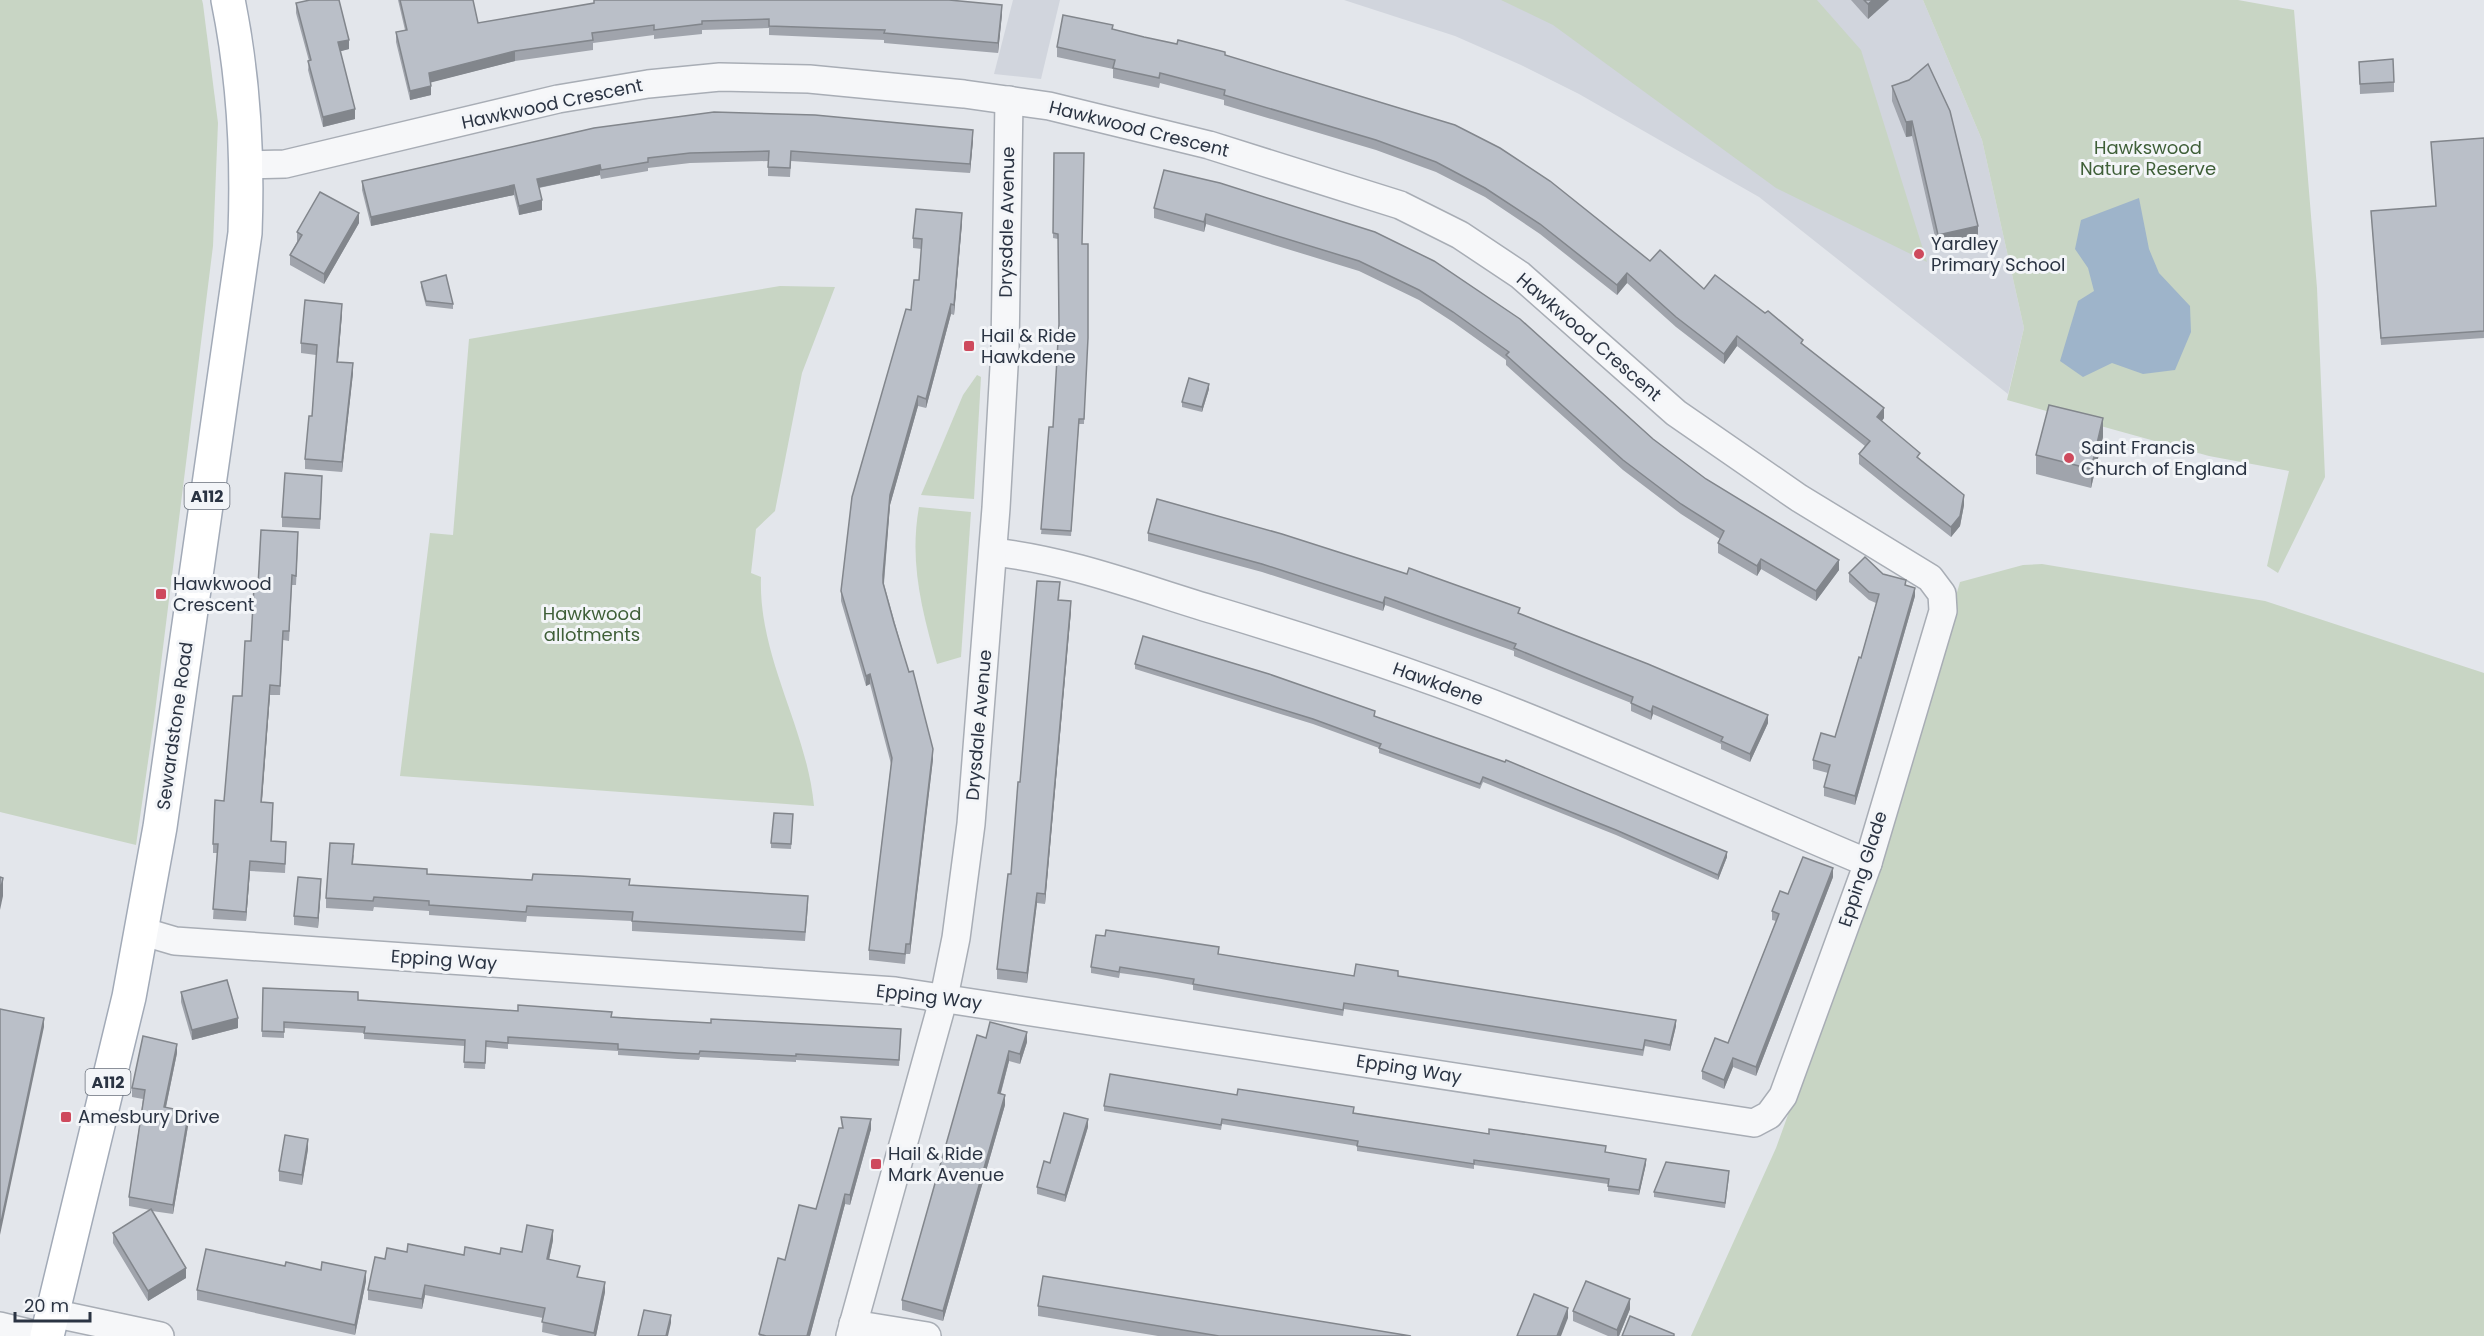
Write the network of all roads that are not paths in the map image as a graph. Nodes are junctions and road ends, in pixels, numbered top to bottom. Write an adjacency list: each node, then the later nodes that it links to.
1 (228, 0): 3 (main road, Sewardstone Road / A112)
2 (1009, 100): 3 (street, Hawkwood Crescent); 4 (street, Drysdale Avenue); 5 (street, Hawkwood Crescent)
3 (248, 165): 7 (main road, Sewardstone Road / A112)
4 (993, 552): 6 (street, Hawkdene); 8 (street, Drysdale Avenue)
5 (1915, 568): 6 (street, Epping Glade)
6 (1868, 863): 9 (street, Epping Glade)
7 (141, 931): 8 (street, Epping Way); 11 (main road, Sewardstone Road / A112)
8 (944, 997): 9 (street, Epping Way); 12 (street, Drysdale Avenue)
9 (1711, 1117)
10 (0, 1326): 11 (street)
11 (47, 1328): 13 (street)
12 (851, 1330): 14 (street)
13 (160, 1336)
14 (927, 1336)

